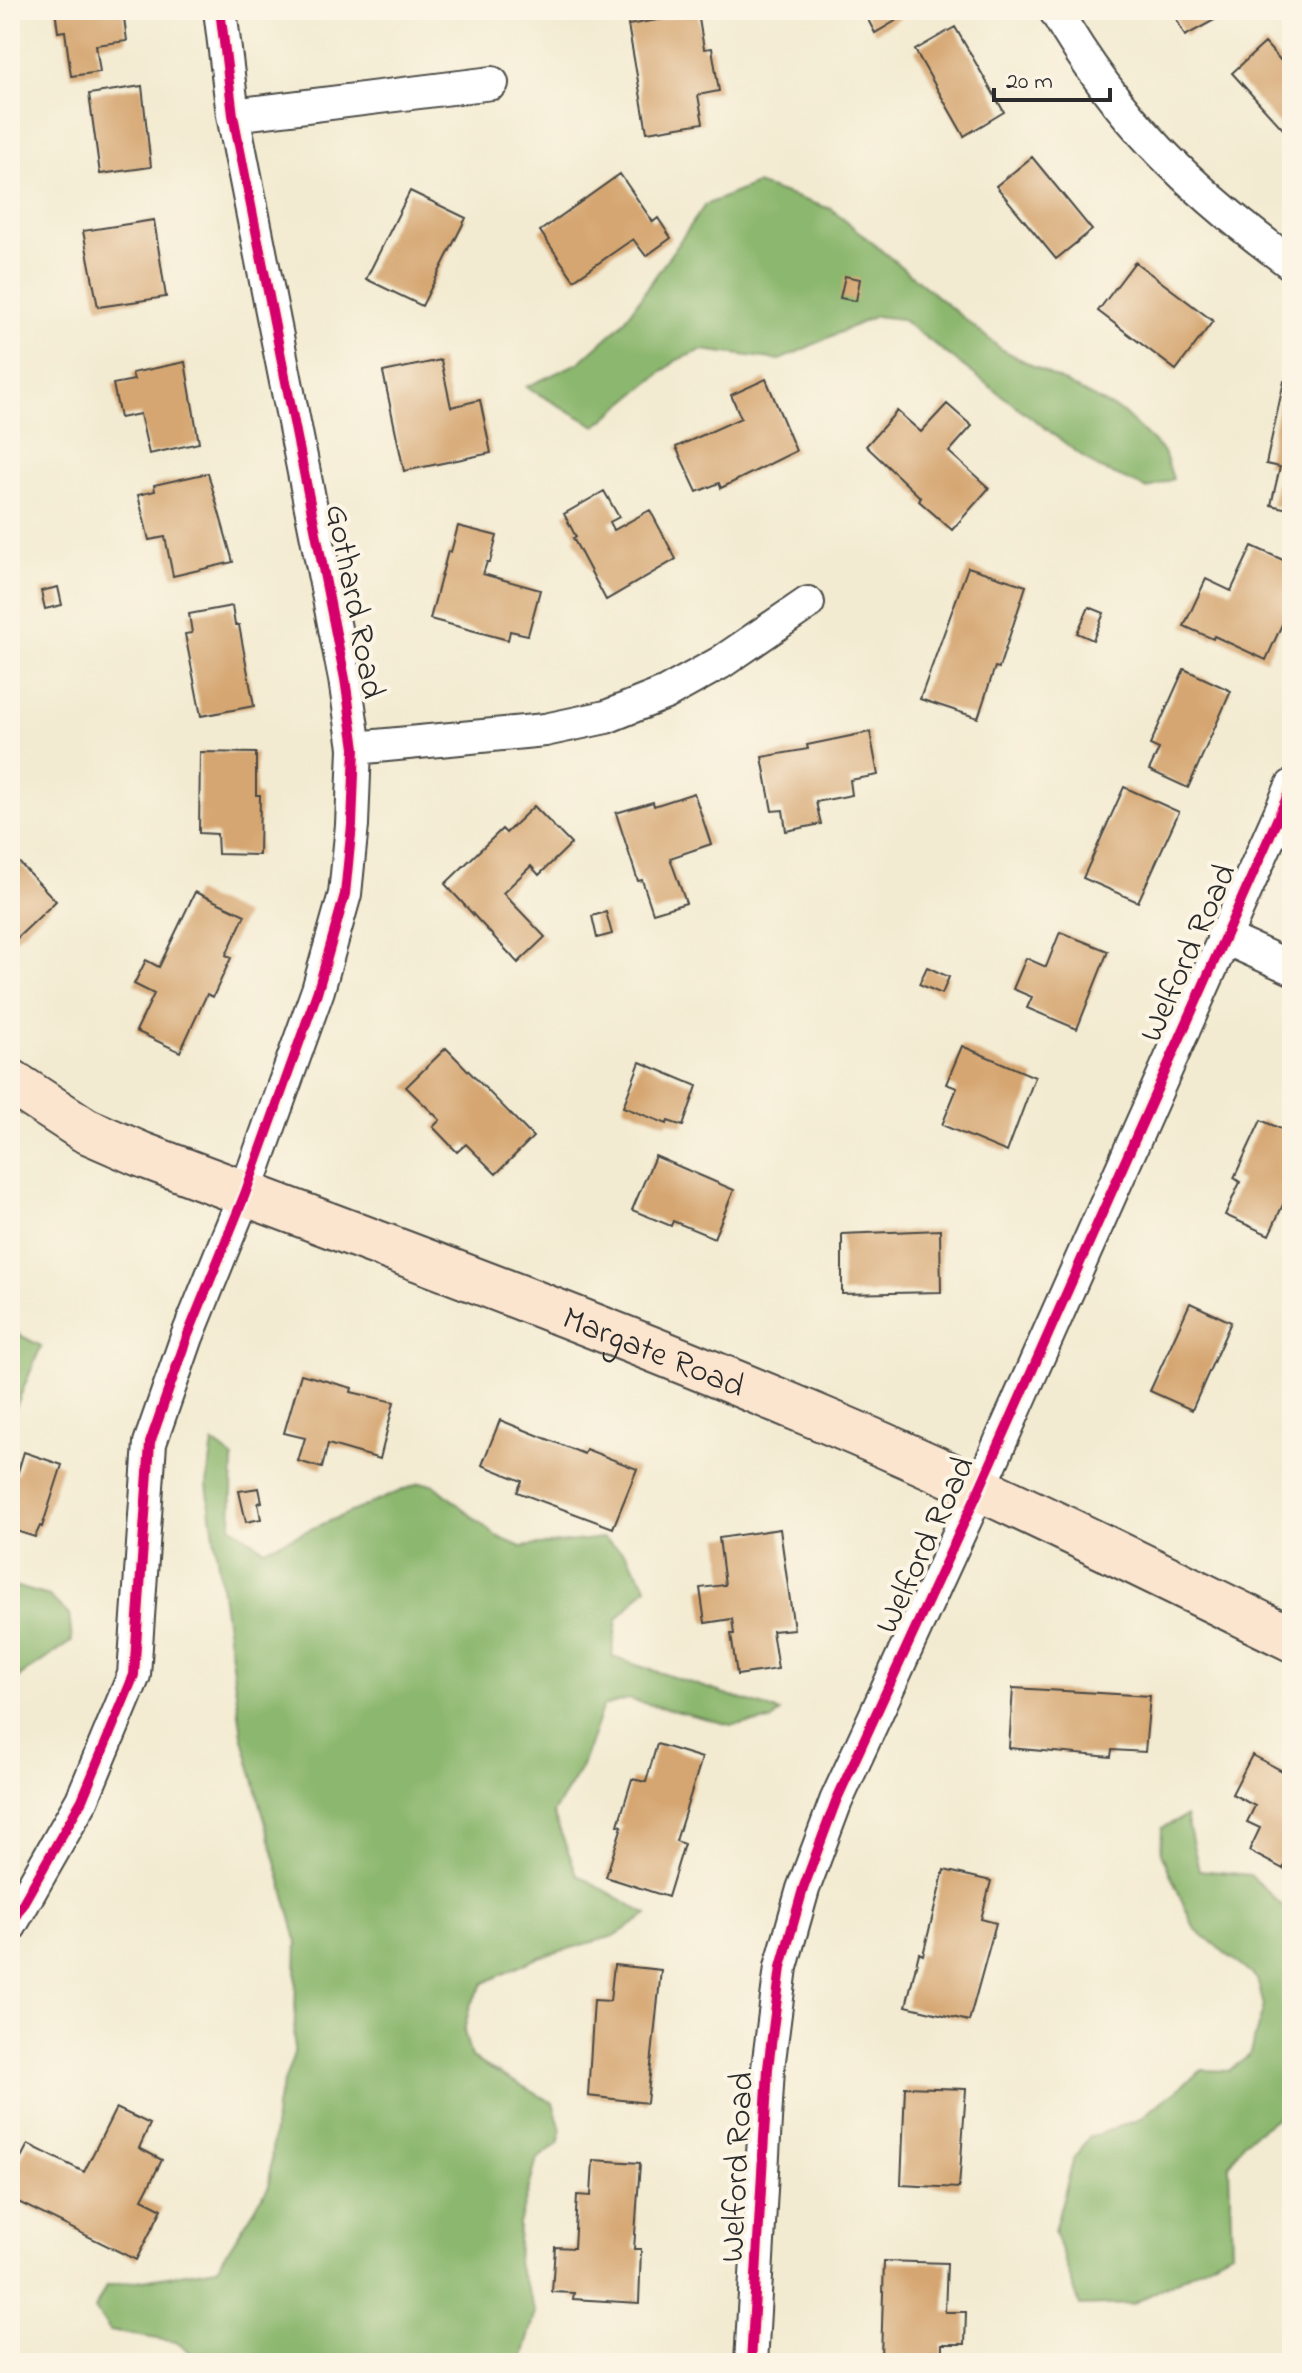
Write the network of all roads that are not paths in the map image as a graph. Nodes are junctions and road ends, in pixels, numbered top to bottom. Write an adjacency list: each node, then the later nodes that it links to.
1 (220, 10): 4 (street, Gothard Road)
2 (1055, 10): 5 (street)
3 (492, 83): 4 (street)
4 (233, 115): 7 (street, Gothard Road)
5 (1292, 264)
6 (808, 603): 7 (street)
7 (355, 748): 12 (street, Gothard Road)
8 (1292, 786): 9 (street, Welford Road)
9 (1223, 937): 10 (street); 13 (street, Welford Road)
10 (1292, 968)
11 (10, 1081): 12 (street, Margate Road)
12 (245, 1194): 13 (street, Margate Road); 15 (street, Gothard Road)
13 (979, 1490): 14 (street, Margate Road); 16 (street, Welford Road)
14 (1292, 1639)
15 (10, 1926)
16 (751, 2363)

